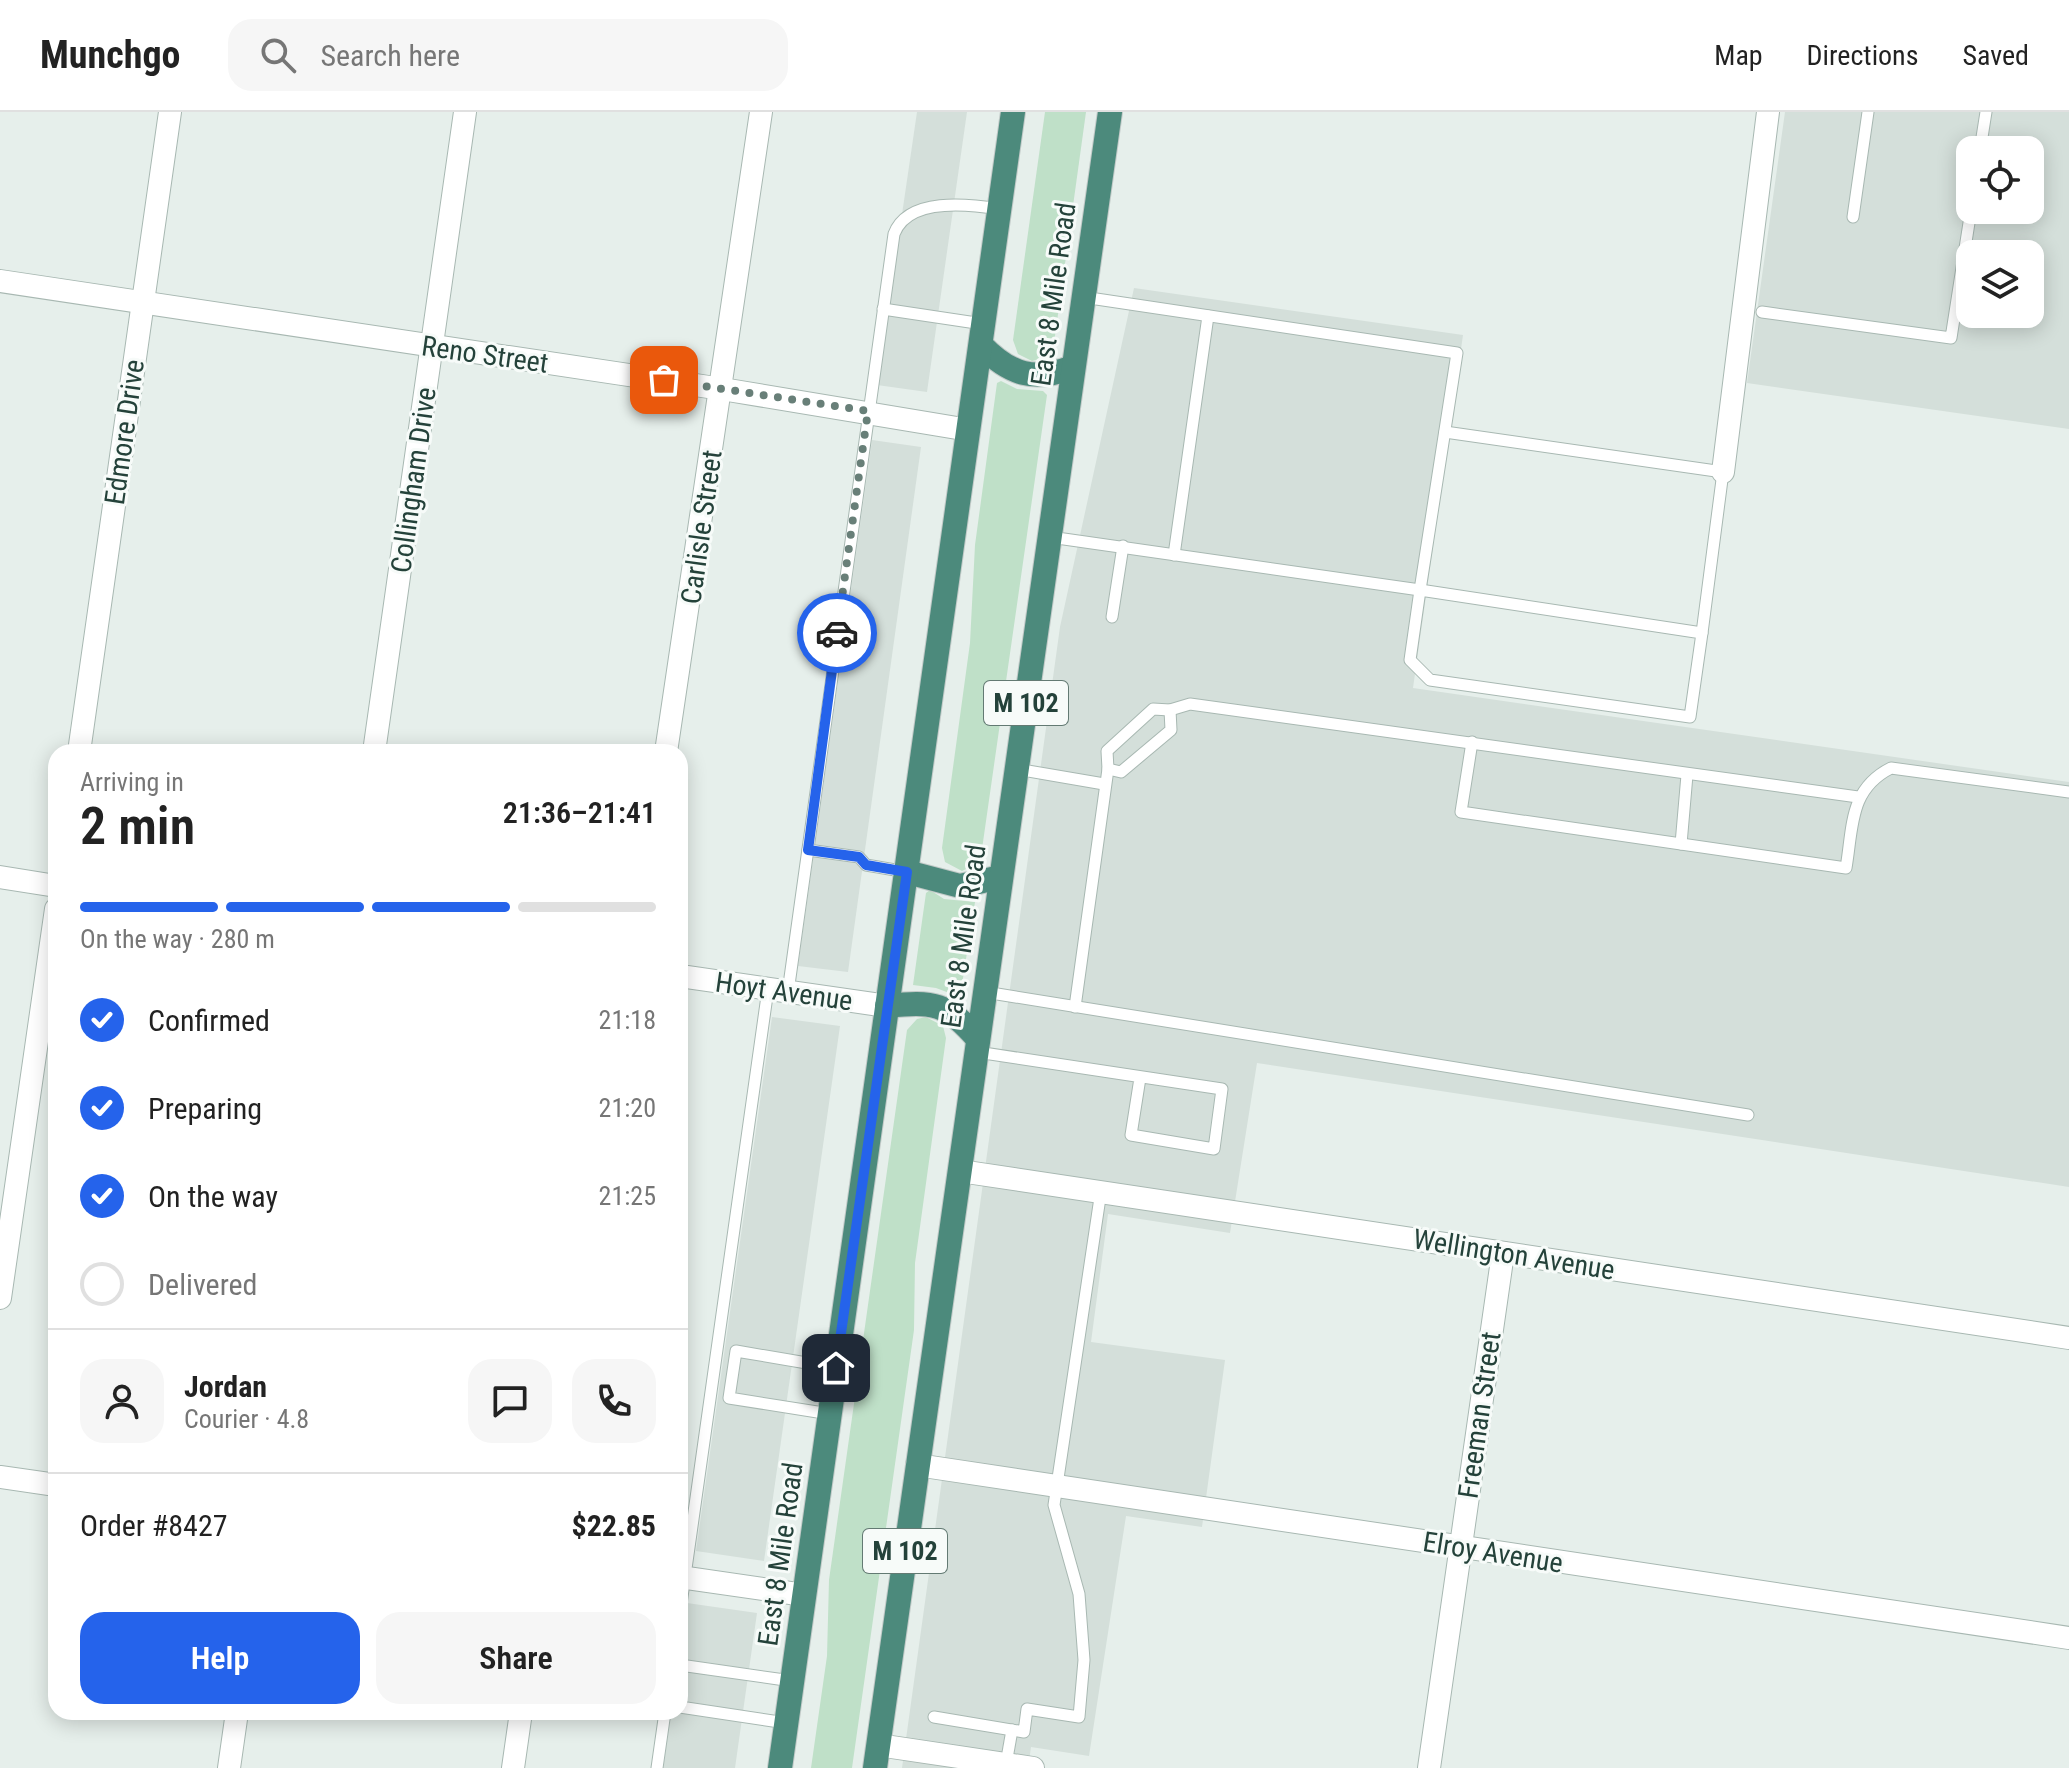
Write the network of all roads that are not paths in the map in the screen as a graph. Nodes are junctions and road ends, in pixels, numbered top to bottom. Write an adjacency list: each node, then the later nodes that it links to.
1 (170, 112): 15 (street, Edmore Drive)
2 (465, 112): 20 (street, Collingham Drive)
3 (761, 112): 22 (street, Carlisle Street)
4 (1013, 112): 10 (highway, East 8 Mile Road)
5 (1110, 112): 14 (highway, East 8 Mile Road / M 102)
6 (1768, 112): 26 (street)
7 (1868, 112): 11 (lane)
8 (1986, 112): 9 (lane)
9 (1982, 136)
10 (1000, 209): 16 (lane); 19 (highway, East 8 Mile Road)
11 (1853, 217)
12 (1969, 224): 17 (lane)
13 (0, 281): 15 (street, Reno Street)
14 (1083, 297): 18 (lane); 21 (highway, East 8 Mile Road / M 102)
15 (143, 303): 20 (street, Reno Street); 35 (street, Edmore Drive)
16 (883, 309): 19 (lane); 23 (lane)
17 (1762, 312)
18 (1208, 316): 25 (lane); 29 (lane)
19 (982, 334): 21 (highway); 24 (highway, East 8 Mile Road)
20 (432, 346): 22 (street, Reno Street); 36 (street, Collingham Drive)
21 (1073, 367): 27 (highway, East 8 Mile Road / M 102)
22 (722, 389): 23 (street, Reno Street); 37 (street, Carlisle Street)
23 (868, 411): 24 (street, Reno Street); 45 (lane)
24 (969, 430): 46 (highway, East 8 Mile Road)
25 (1445, 432): 26 (lane); 30 (lane)
26 (1723, 472): 32 (lane)
27 (1050, 537): 28 (lane); 38 (highway, East 8 Mile Road / M 102)
28 (1123, 546): 29 (lane); 31 (lane)
29 (1174, 555): 30 (lane)
30 (1420, 590): 32 (lane); 32 (lane)
31 (1112, 617)
32 (1702, 633)
33 (1170, 710): 34 (lane); 39 (lane); 39 (lane)
34 (1472, 742): 40 (lane); 44 (lane)
35 (80, 744)
36 (375, 744)
37 (667, 744)
38 (1016, 769): 41 (lane); 48 (highway, East 8 Mile Road / M 102)
39 (1108, 769): 41 (lane)
40 (1687, 775): 43 (lane); 44 (lane)
41 (1104, 784): 55 (lane)
42 (2069, 792): 43 (lane)
43 (1858, 797): 44 (lane)
44 (1681, 844)
45 (808, 850): 46 (lane); 52 (lane)
46 (907, 872): 48 (highway); 54 (highway, East 8 Mile Road)
47 (0, 877): 49 (street)
48 (1001, 877): 53 (highway, East 8 Mile Road / M 102)
49 (48, 885)
50 (48, 965): 62 (street)
51 (688, 977): 52 (street, Hoyt Avenue)
52 (778, 990): 54 (street, Hoyt Avenue); 70 (lane)
53 (985, 992): 55 (lane); 56 (highway, East 8 Mile Road / M 102)
54 (887, 1006): 56 (highway); 64 (highway, East 8 Mile Road)
55 (1075, 1007): 58 (lane)
56 (977, 1046): 57 (lane); 59 (highway, East 8 Mile Road / M 102)
57 (1140, 1078): 57 (lane)
58 (1748, 1115)
59 (960, 1171): 60 (street, Wellington Avenue); 66 (highway, East 8 Mile Road / M 102)
60 (1101, 1191): 61 (street, Wellington Avenue); 69 (lane)
61 (1503, 1253): 63 (street, Wellington Avenue); 71 (street, Freeman Street)
62 (0, 1298)
63 (2069, 1338)
64 (836, 1368): 65 (highway, East 8 Mile Road); 65 (lane)
65 (830, 1414): 73 (highway, East 8 Mile Road)
66 (917, 1465): 69 (street, Elroy Avenue); 84 (highway, East 8 Mile Road / M 102)
67 (0, 1477): 68 (street)
68 (48, 1484)
69 (1057, 1486): 71 (street, Elroy Avenue); 83 (lane)
70 (688, 1540)
71 (1460, 1547): 74 (street, Elroy Avenue); 91 (street, Freeman Street)
72 (688, 1578): 73 (street)
73 (804, 1595): 76 (highway, East 8 Mile Road)
74 (2069, 1638)
75 (688, 1666): 76 (lane)
76 (792, 1681): 82 (highway, East 8 Mile Road)
77 (688, 1708): 82 (lane)
78 (934, 1717): 83 (lane)
79 (236, 1720): 87 (street)
80 (520, 1720): 88 (street)
81 (664, 1720): 89 (lane)
82 (786, 1723): 90 (highway, East 8 Mile Road)
83 (1012, 1730): 86 (lane)
84 (876, 1757): 85 (street)
85 (971, 1764): 86 (street)
86 (1019, 1766)
87 (229, 1768)
88 (513, 1768)
89 (657, 1768)
90 (780, 1768)
91 (1429, 1768)

